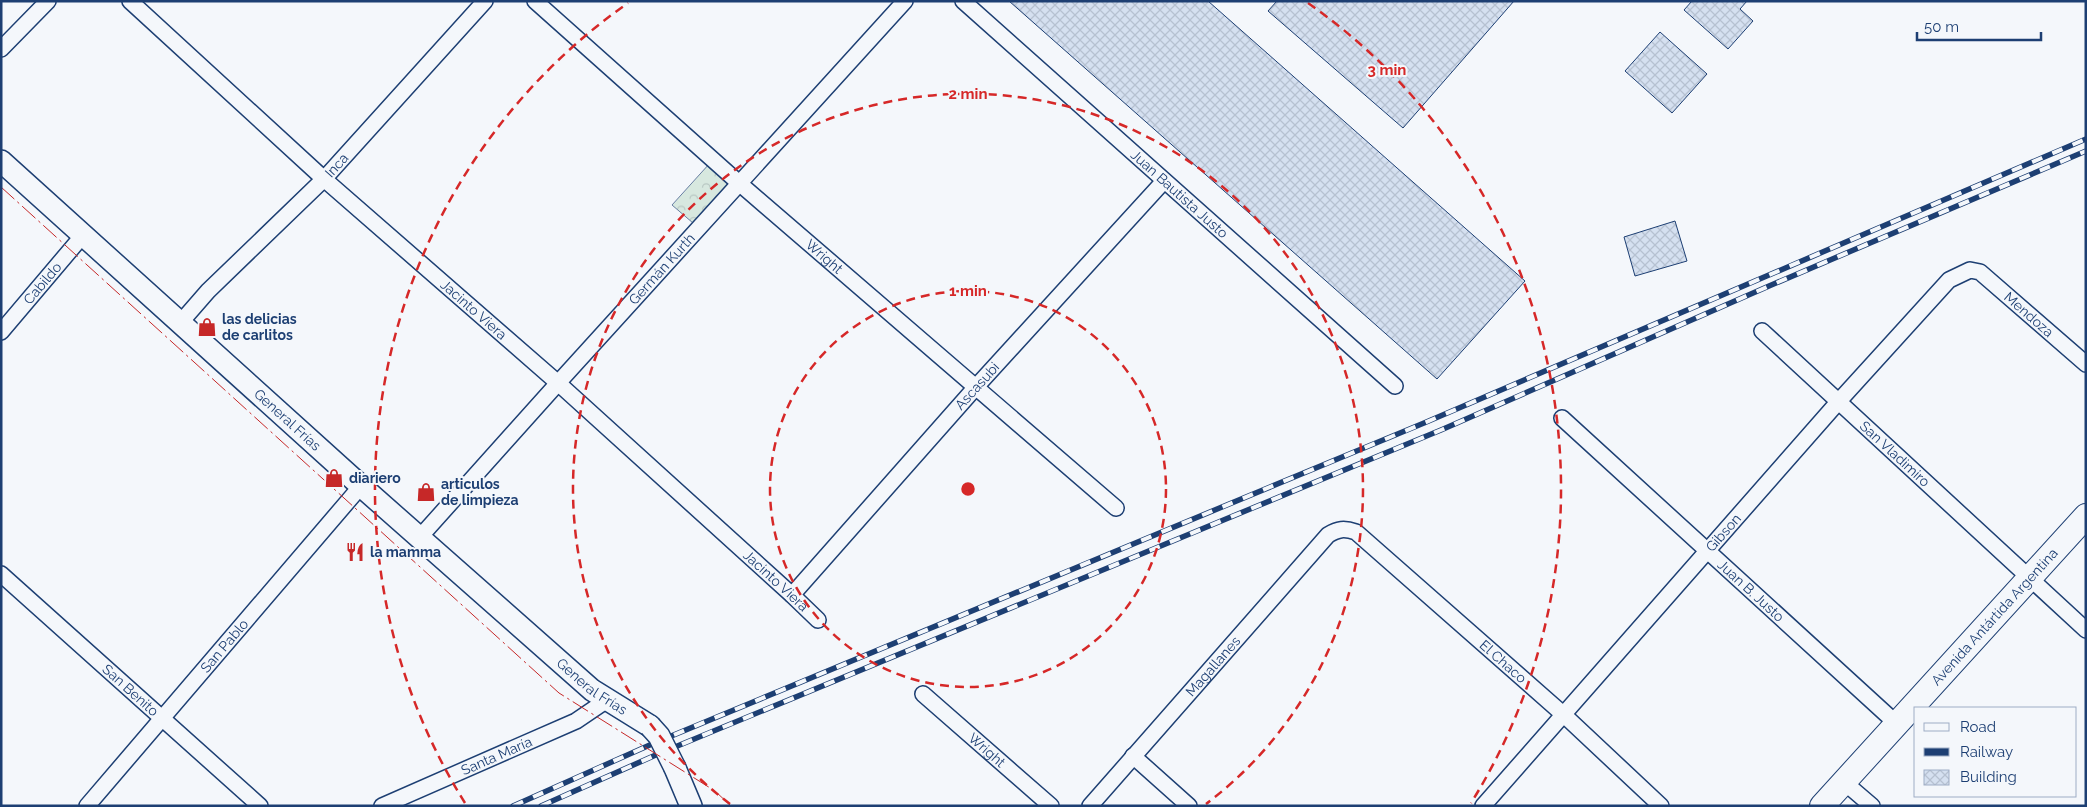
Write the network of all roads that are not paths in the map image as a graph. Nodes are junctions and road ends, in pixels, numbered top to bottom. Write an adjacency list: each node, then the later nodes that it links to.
1 (48, 1): 7 (street)
2 (130, 1): 9 (street, Jacinto Viera)
3 (485, 1): 9 (street, Inca)
4 (535, 1): 11 (street, Wright)
5 (905, 1): 11 (street, Germán Kurth)
6 (963, 1): 10 (street, Juan Bautista Justo)
7 (1, 49)
8 (1, 161): 12 (main road, General Frías)
9 (324, 179): 14 (street, Inca); 18 (street, Jacinto Viera)
10 (1164, 181): 19 (street, Juan Bautista Justo); 20 (street, Ascasubi)
11 (739, 183): 18 (street, Germán Kurth); 20 (street, Wright)
12 (84, 234): 14 (main road, General Frías); 16 (street, Cabildo)
13 (1970, 270): 17 (street, Mendoza); 21 (street, Gibson)
14 (181, 322): 23 (main road, General Frías)
15 (1762, 331): 21 (street, San Vladimiro)
16 (1, 332)
17 (2086, 364)
18 (558, 382): 27 (street, Germán Kurth); 31 (street, Jacinto Viera)
19 (1395, 386)
20 (975, 388): 24 (street, Wright); 31 (street, Ascasubi)
21 (1839, 401): 28 (street, Gibson); 30 (street, San Vladimiro)
22 (1562, 418): 28 (street, Juan B. Justo)
23 (361, 486): 27 (main road, General Frías); 37 (street, San Pablo)
24 (1116, 508)
25 (2086, 516): 30 (main road, Avenida Antártida Argentina)
26 (1339, 529): 36 (street, El Chaco); 39 (street, Magallanes)
27 (420, 537): 35 (main road, General Frías)
28 (1708, 552): 36 (street, Gibson); 38 (street, Juan B. Justo)
29 (1, 574): 37 (street, San Benito)
30 (2029, 578): 33 (street, San Vladimiro); 38 (main road, Avenida Antártida Argentina)
31 (792, 595): 32 (street, Jacinto Viera)
32 (818, 620)
33 (2086, 630)
34 (923, 694): 45 (street, Wright)
35 (607, 700): 43 (street, Santa María); 44 (main road, General Frías, bridge)
36 (1564, 715): 48 (street, Gibson); 49 (street, El Chaco)
37 (161, 718): 41 (street, San Pablo); 42 (street, San Benito)
38 (1898, 724): 40 (main road, Avenida Antártida Argentina)
39 (1133, 756): 46 (street, Magallanes); 47 (street)
40 (1844, 782): 50 (main road, Avenida Antártida Argentina); 51 (street)
41 (87, 806)
42 (260, 806)
43 (382, 806)
44 (691, 806)
45 (1051, 806)
46 (1090, 806)
47 (1189, 806)
48 (1483, 806)
49 (1661, 806)
50 (1822, 806)
51 (1872, 806)

